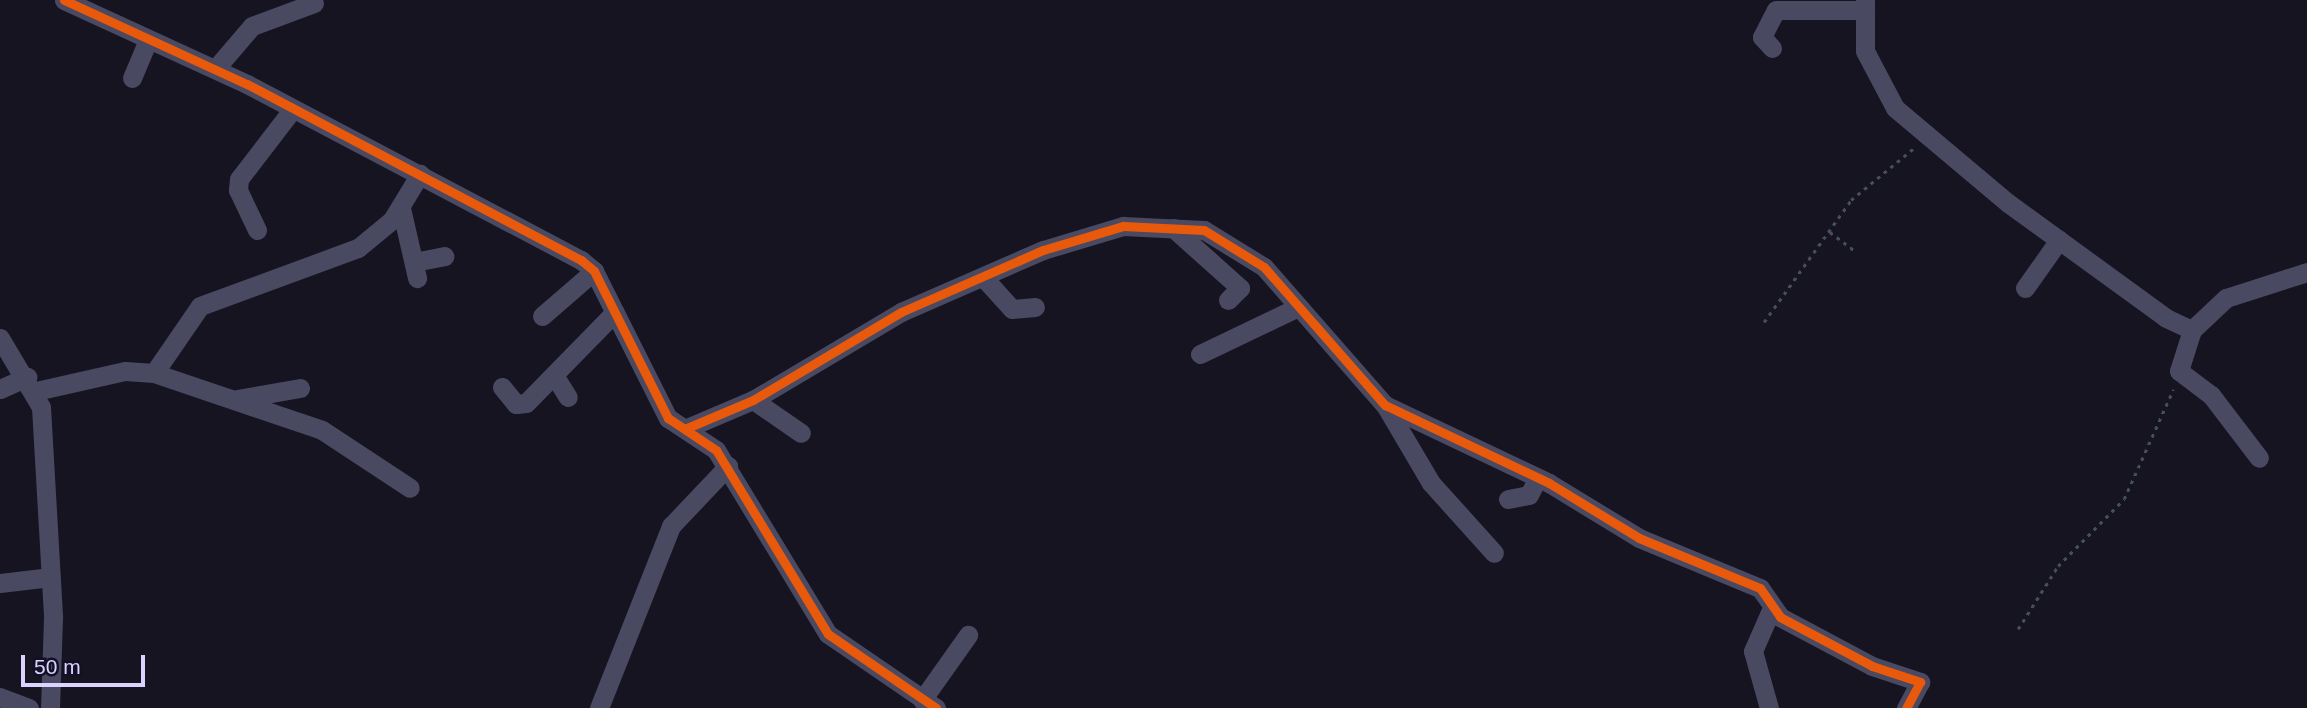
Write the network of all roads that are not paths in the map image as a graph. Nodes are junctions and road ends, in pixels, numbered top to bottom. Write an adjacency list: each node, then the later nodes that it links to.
1 (64, 0): 4 (street)
2 (314, 3): 6 (street)
3 (1865, 5): 5 (street); 13 (street)
4 (149, 40): 6 (street); 7 (street)
5 (1772, 48)
6 (216, 68): 8 (street)
7 (132, 78)
8 (292, 110): 9 (street); 12 (street)
9 (420, 174): 10 (street); 15 (street)
10 (401, 208): 14 (street); 27 (street)
11 (1173, 228): 17 (street); 19 (street); 21 (street)
12 (257, 230)
13 (2059, 240): 18 (street); 24 (street)
14 (444, 256)
15 (594, 271): 22 (street); 23 (street)
16 (2307, 272): 24 (street)
17 (983, 277): 20 (street); 35 (street)
18 (2025, 288)
19 (1228, 300)
20 (1035, 307)
21 (1298, 307): 26 (street); 36 (street)
22 (615, 312): 28 (street); 37 (street)
23 (542, 316)
24 (2192, 330): 39 (street)
25 (0, 338): 29 (street)
26 (1200, 354)
27 (154, 373): 29 (street); 34 (street)
28 (554, 375): 30 (street); 33 (street)
29 (31, 384): 32 (street); 45 (street)
30 (502, 387)
31 (300, 388): 34 (street)
32 (0, 389)
33 (568, 397)
34 (236, 400): 42 (street)
35 (753, 400): 37 (street); 38 (street)
36 (1385, 405): 41 (street); 44 (street)
37 (687, 428): 40 (street)
38 (801, 433)
39 (2259, 458)
40 (728, 466): 50 (street); 53 (street)
41 (1537, 479): 43 (street); 47 (street)
42 (410, 488)
43 (1508, 499)
44 (1494, 553)
45 (51, 577): 46 (street); 52 (street)
46 (0, 583)
47 (1771, 610): 54 (street); 55 (street)
48 (968, 635): 50 (street)
49 (0, 697): 51 (street)
50 (929, 704)
51 (29, 708)
52 (50, 708)
53 (599, 708)
54 (1769, 708)
55 (1906, 708)

